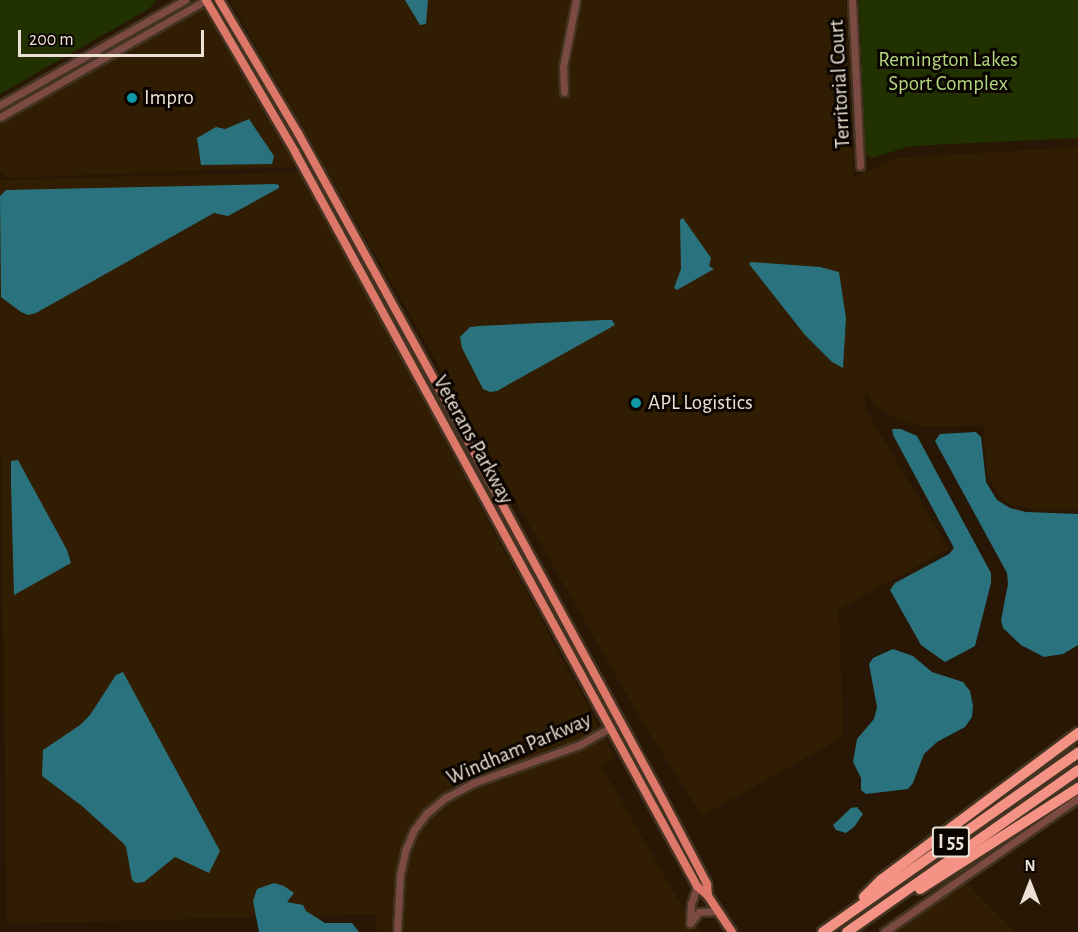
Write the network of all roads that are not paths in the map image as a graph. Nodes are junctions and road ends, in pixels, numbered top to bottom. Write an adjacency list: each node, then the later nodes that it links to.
1 (185, 0): 7 (street)
2 (206, 0): 8 (street); 10 (main road, Veterans Parkway)
3 (219, 0): 17 (main road, Veterans Parkway)
4 (576, 0): 6 (street)
5 (852, 0): 9 (street, Territorial Court)
6 (564, 92)
7 (0, 105)
8 (0, 117)
9 (860, 166)
10 (610, 728): 16 (main road, Veterans Parkway); 21 (street, Windham Parkway)
11 (1078, 733): 20 (highway)
12 (1078, 753): 20 (highway, I 55)
13 (1078, 770): 25 (highway, I 55)
14 (1078, 788): 25 (highway)
15 (1078, 798): 26 (street)
16 (697, 886): 17 (main road, Veterans Parkway); 19 (street)
17 (708, 896): 18 (main road, Veterans Parkway)
18 (718, 911): 19 (street); 23 (main road, Veterans Parkway)
19 (690, 923): 22 (street)
20 (834, 924): 24 (highway, I 55)
21 (397, 932)
22 (692, 932)
23 (732, 932)
24 (823, 932)
25 (847, 932)
26 (884, 932)

